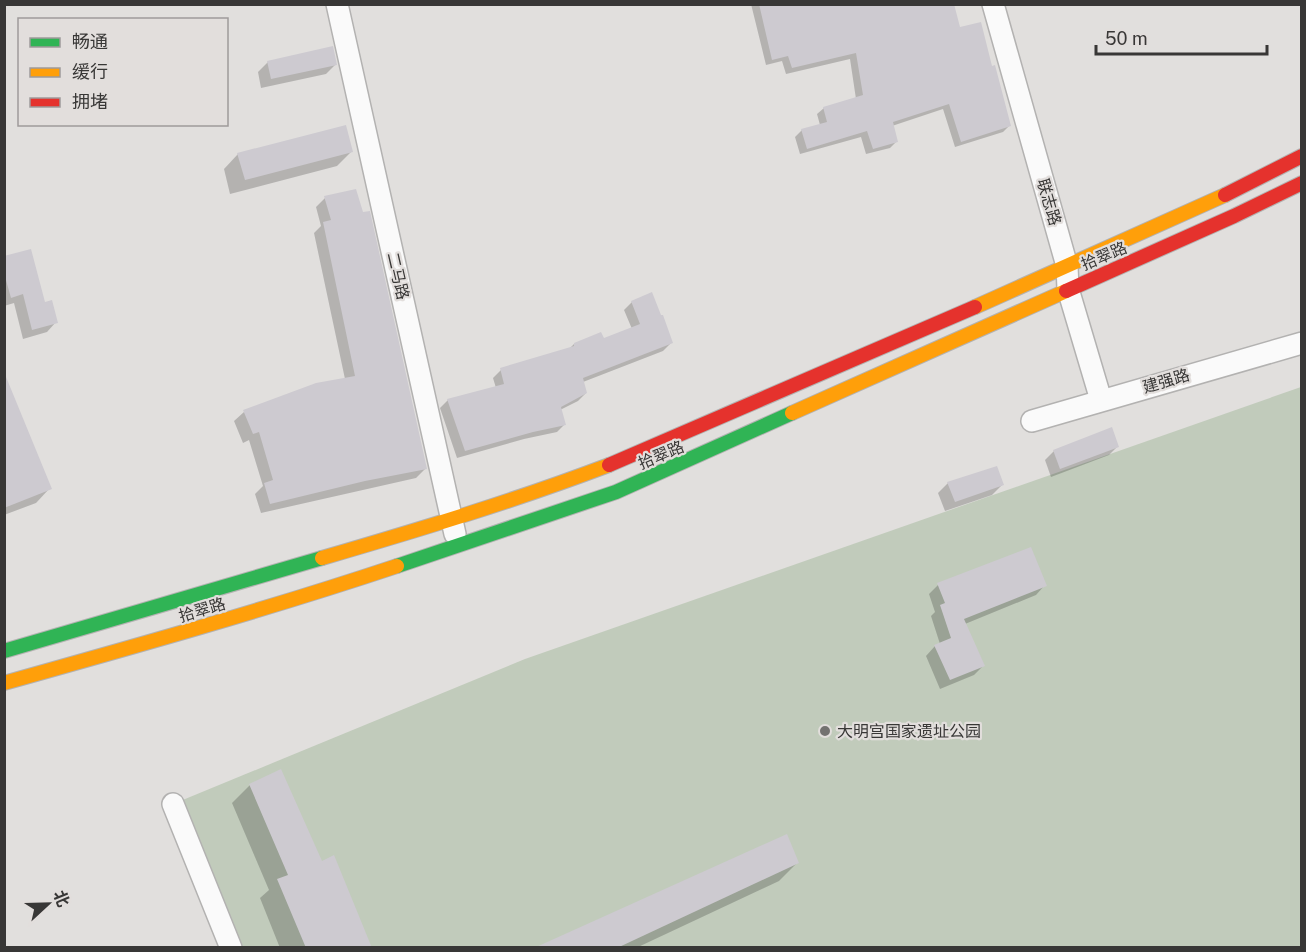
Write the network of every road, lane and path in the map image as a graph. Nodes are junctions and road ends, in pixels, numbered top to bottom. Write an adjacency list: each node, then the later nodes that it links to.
1 (337, 4): 10 (street, 二马路)
2 (993, 4): 5 (street, 联志路)
3 (1302, 156): 5 (main road, 拾翠路)
4 (1302, 183): 6 (main road, 拾翠路)
5 (1066, 266): 6 (street, 联志路); 10 (main road, 拾翠路)
6 (1068, 289): 8 (street, 联志路); 11 (main road, 拾翠路)
7 (1302, 343): 8 (street, 建强路)
8 (1101, 400): 9 (street, 建强路)
9 (1032, 421)
10 (452, 520): 11 (street, 二马路); 12 (main road, 拾翠路)
11 (458, 547): 13 (main road, 拾翠路)
12 (4, 651)
13 (4, 683)
14 (173, 804): 15 (street)
15 (231, 948)

